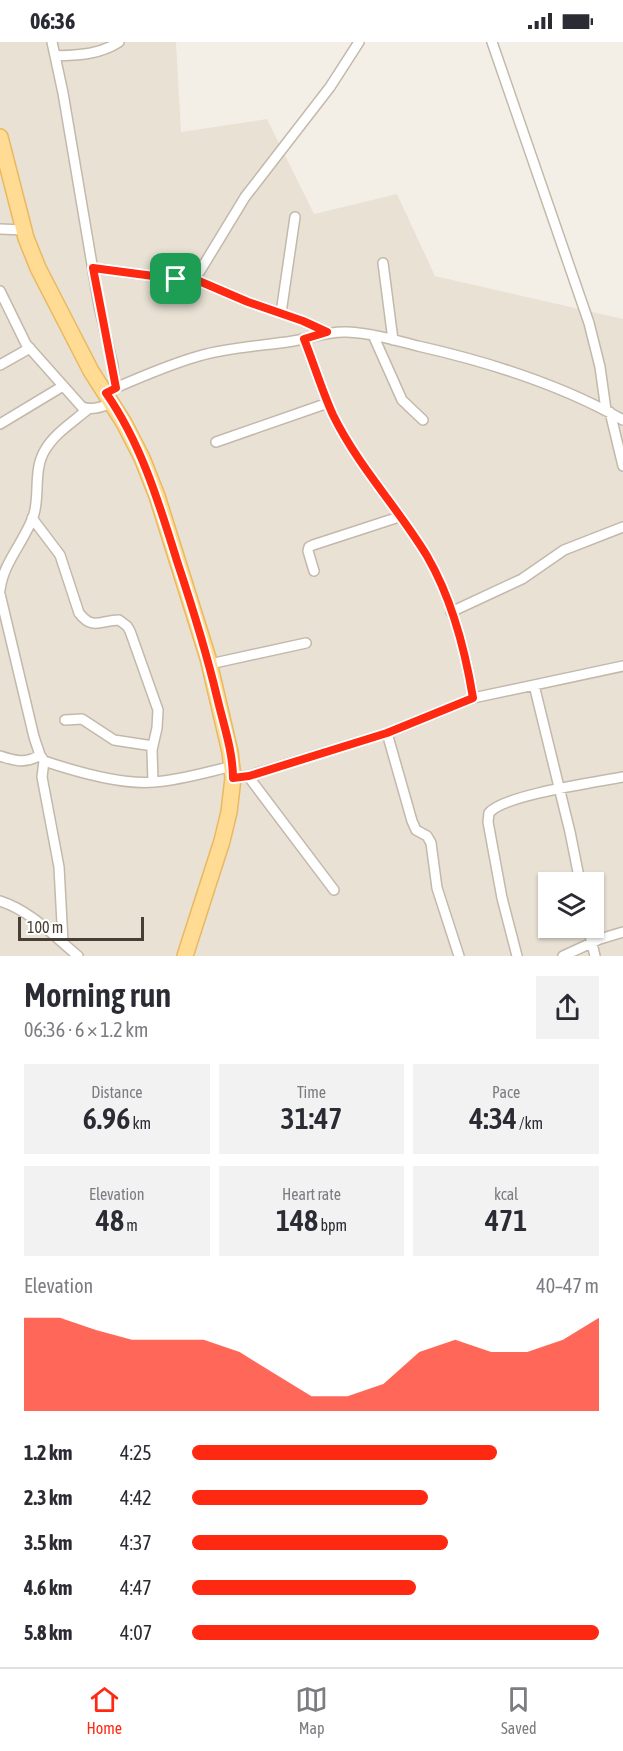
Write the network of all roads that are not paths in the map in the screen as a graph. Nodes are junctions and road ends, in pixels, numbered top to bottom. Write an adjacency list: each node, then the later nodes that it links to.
1 (52, 42): 5 (street)
2 (119, 42): 5 (street)
3 (359, 42): 12 (street)
4 (492, 42): 25 (street)
5 (55, 56): 11 (street)
6 (0, 136): 9 (main road)
7 (295, 217): 14 (street)
8 (0, 229): 9 (street)
9 (24, 230): 22 (main road)
10 (383, 263): 18 (street)
11 (93, 268): 12 (street); 22 (street)
12 (192, 278): 14 (street)
13 (0, 291): 19 (street)
14 (281, 313): 15 (street)
15 (327, 332): 16 (street); 17 (street)
16 (373, 335): 18 (street); 26 (street)
17 (304, 339): 22 (street); 23 (street)
18 (393, 340): 25 (street)
19 (30, 348): 20 (street); 21 (street)
20 (0, 365)
21 (63, 386): 24 (street); 28 (street)
22 (111, 395): 24 (street); 39 (main road)
23 (328, 403): 29 (street); 31 (street)
24 (88, 409): 32 (street)
25 (608, 411): 27 (street); 30 (street)
26 (423, 420)
27 (623, 420)
28 (0, 424)
29 (216, 442)
30 (623, 466)
31 (399, 516): 34 (street); 37 (street)
32 (32, 518): 35 (street); 45 (street)
33 (623, 528): 37 (street)
34 (314, 571)
35 (0, 584): 36 (street)
36 (0, 592): 47 (street)
37 (451, 612): 42 (street)
38 (306, 643): 39 (street)
39 (210, 664): 48 (main road)
40 (623, 666): 41 (street)
41 (534, 685): 42 (street); 51 (street)
42 (473, 698): 44 (street)
43 (65, 720): 45 (street)
44 (387, 733): 48 (street); 61 (street)
45 (153, 746): 50 (street)
46 (0, 756): 47 (street)
47 (42, 758): 50 (street); 57 (street)
48 (238, 773): 50 (street); 53 (street); 60 (main road)
49 (623, 777): 51 (street)
50 (153, 782)
51 (560, 789): 52 (street); 62 (street)
52 (578, 872)
53 (334, 890)
54 (0, 901): 57 (street)
55 (623, 932): 58 (street)
56 (590, 938): 58 (street)
57 (63, 942): 59 (street)
58 (591, 942): 63 (street); 64 (street)
59 (78, 956)
60 (185, 956)
61 (459, 956)
62 (518, 956)
63 (563, 956)
64 (595, 956)

